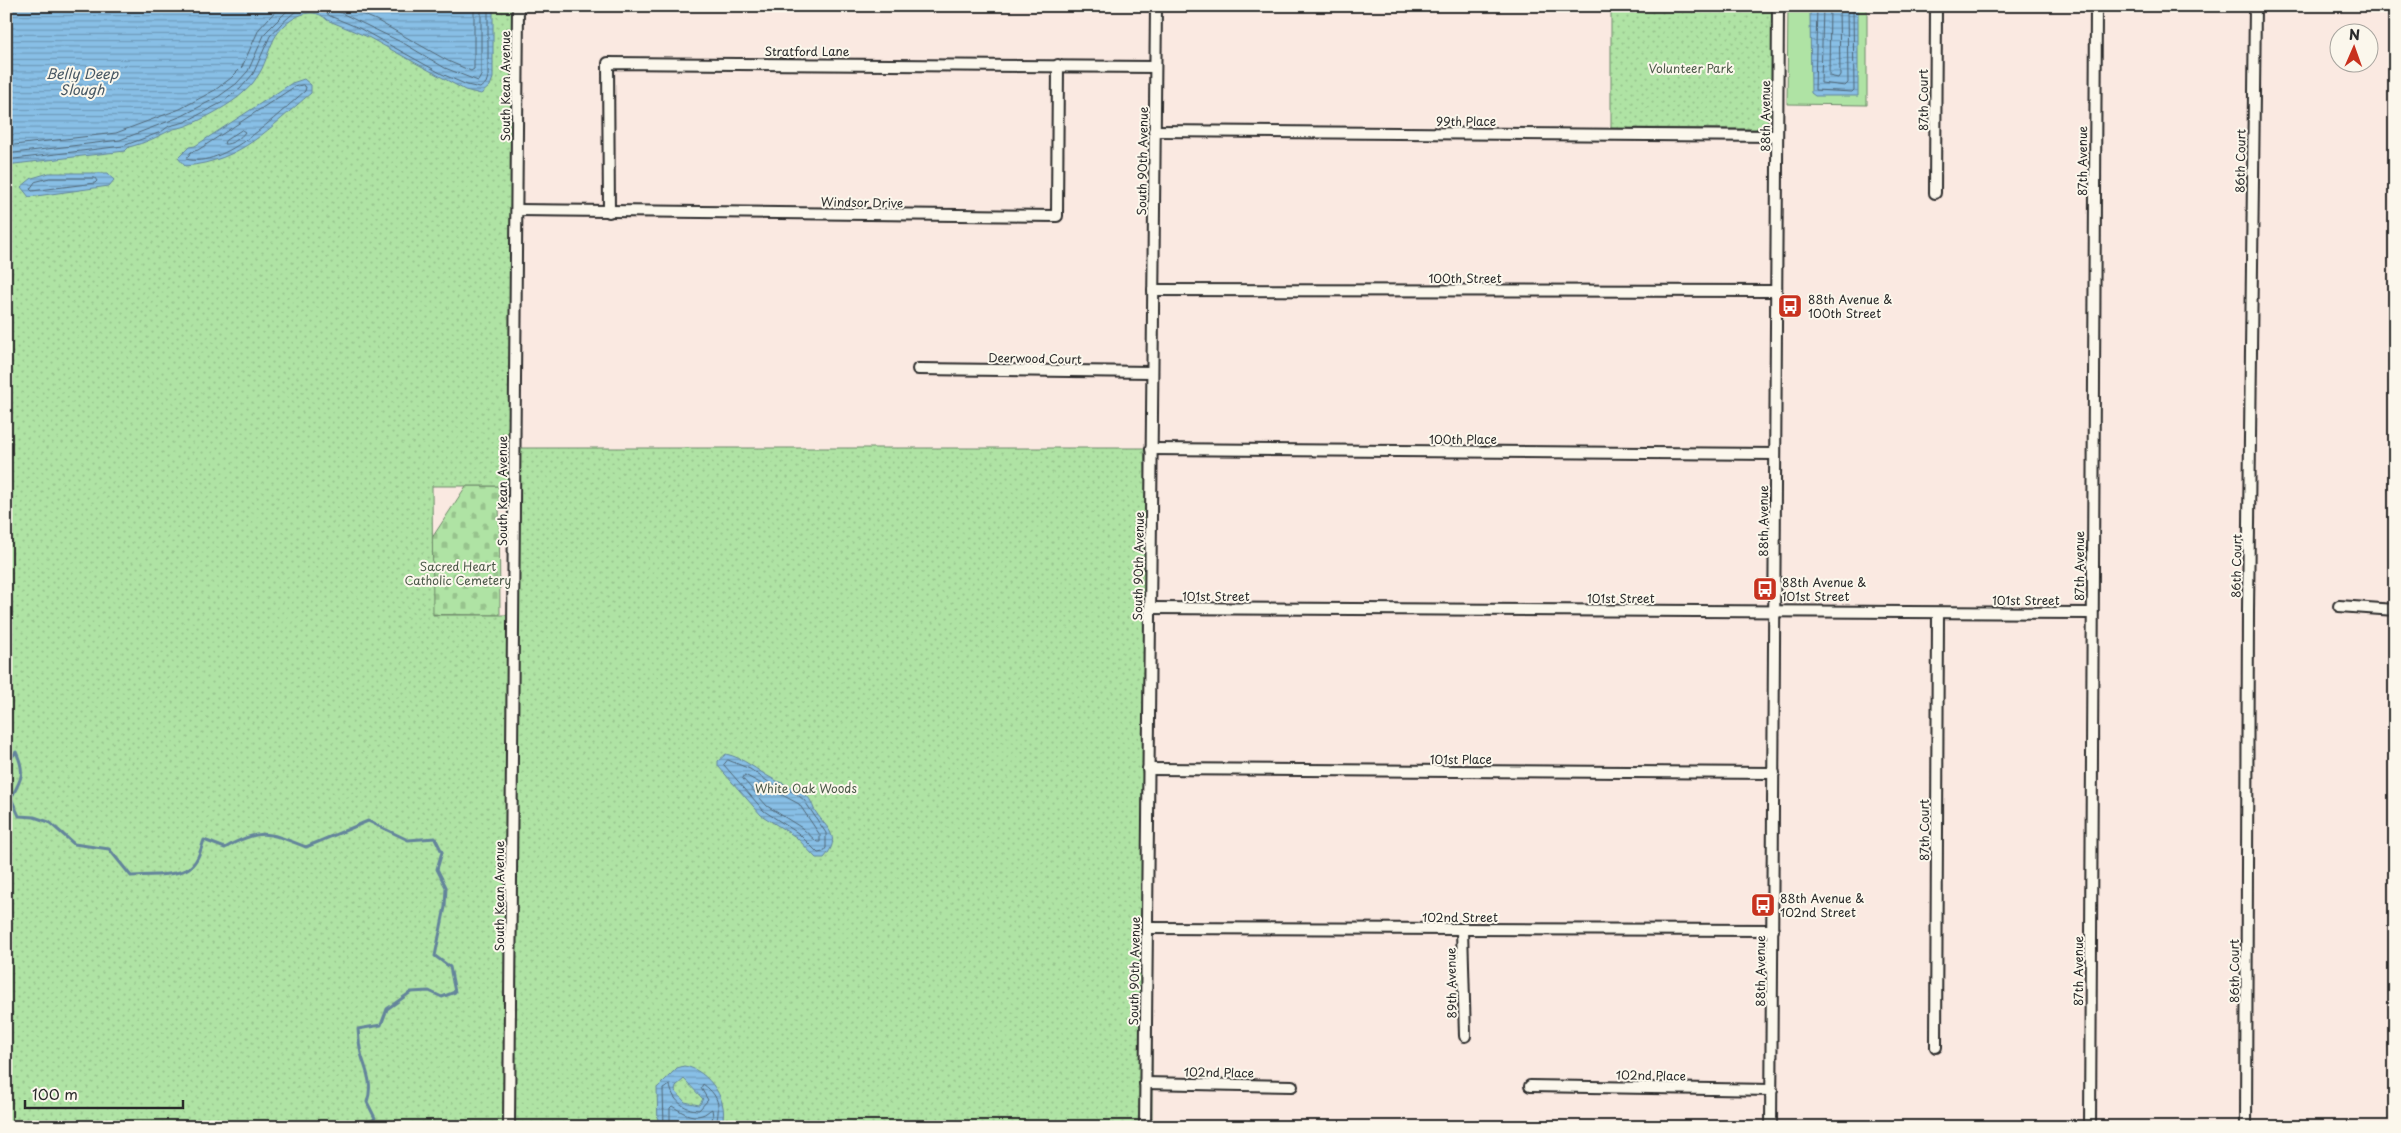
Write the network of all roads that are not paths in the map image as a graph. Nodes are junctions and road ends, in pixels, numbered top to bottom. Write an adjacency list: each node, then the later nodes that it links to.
1 (518, 6): 12 (street, South Kean Avenue)
2 (1156, 6): 8 (street, South 90th Avenue)
3 (1778, 6): 10 (street, 88th Avenue)
4 (1936, 6): 11 (street, 87th Court)
5 (2096, 6): 25 (street, 87th Avenue)
6 (2255, 6): 41 (street, 86th Court)
7 (1058, 65): 8 (street, Stratford Lane); 13 (street, Stratford Lane); 13 (street, Windsor Drive)
8 (1155, 67): 9 (street, South 90th Avenue)
9 (1154, 131): 10 (street, 99th Place); 14 (street, South 90th Avenue)
10 (1777, 136): 15 (street, 88th Avenue)
11 (1935, 194)
12 (517, 210): 13 (street, Windsor Drive); 37 (street, South Kean Avenue)
13 (609, 212)
14 (1153, 290): 15 (street, 100th Street); 17 (street, South 90th Avenue)
15 (1776, 291): 19 (street, 88th Avenue)
16 (918, 369): 17 (street, Deerwood Court)
17 (1152, 372): 18 (street, South 90th Avenue)
18 (1151, 449): 19 (street, 100th Place); 21 (street, South 90th Avenue)
19 (1776, 454): 23 (street, 88th Avenue)
20 (2339, 606): 22 (street)
21 (1150, 608): 23 (street, 101st Street); 26 (street, South 90th Avenue)
22 (2395, 610)
23 (1774, 611): 24 (street, 101st Street); 27 (street, 88th Avenue)
24 (1938, 613): 25 (street, 101st Street); 32 (street, 87th Court)
25 (2092, 613): 40 (street, 87th Avenue)
26 (1148, 769): 27 (street, 101st Place); 28 (street, South 90th Avenue)
27 (1774, 773): 30 (street, 88th Avenue)
28 (1146, 928): 29 (street, 102nd Street); 33 (street, South 90th Avenue)
29 (1462, 930): 30 (street, 102nd Street); 31 (street, 89th Avenue)
30 (1773, 930): 36 (street, 88th Avenue)
31 (1464, 1036)
32 (1936, 1047)
33 (1145, 1083): 34 (street, 102nd Place); 38 (street, South 90th Avenue)
34 (1292, 1086)
35 (1530, 1086): 36 (street, 102nd Place)
36 (1772, 1090): 39 (street, 88th Avenue)
37 (509, 1127)
38 (1144, 1127)
39 (1772, 1127)
40 (2090, 1127)
41 (2246, 1127)

